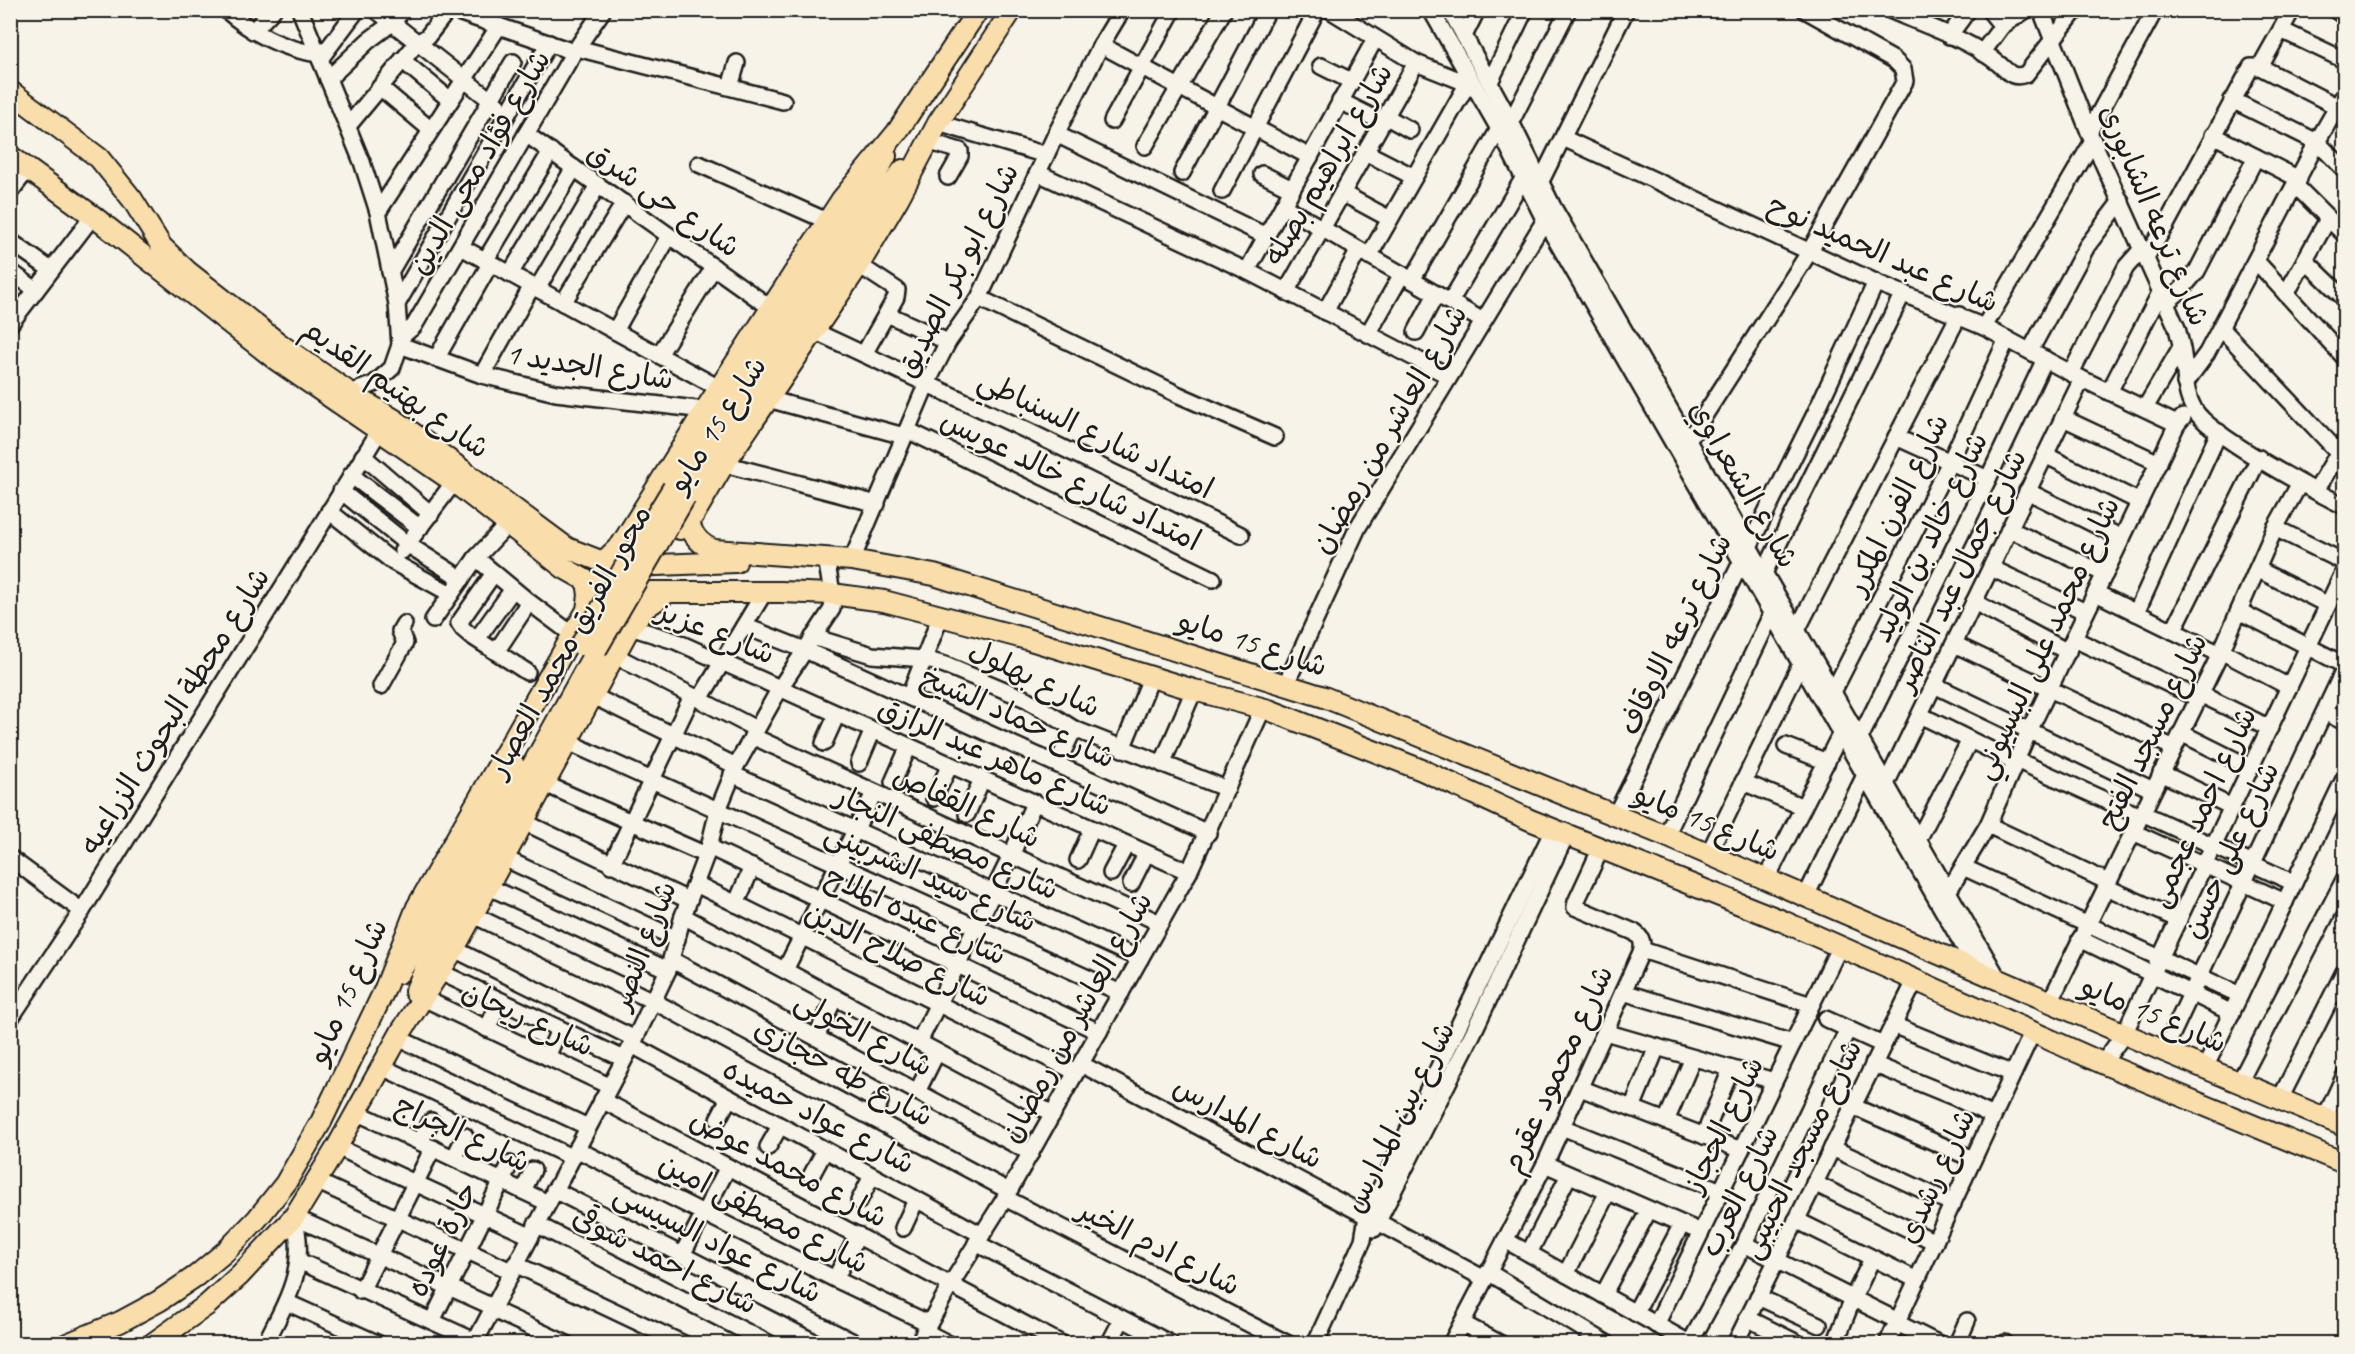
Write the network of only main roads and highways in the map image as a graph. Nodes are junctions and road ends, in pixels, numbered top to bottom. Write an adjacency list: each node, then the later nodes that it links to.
1 (978, 10): 4 (main road, شارع 15 مايو)
2 (1012, 10): 5 (main road, شارع 15 مايو)
3 (10, 91): 10 (main road, شارع بهتيم القديم)
4 (897, 132): 7 (main road, شارع 15 مايو); 20 (main road, محور الفريق محمد العصار, bridge)
5 (925, 146): 8 (main road, شارع 15 مايو); 21 (main road, محور الفريق محمد العصار, bridge)
6 (10, 156): 11 (main road, شارع بهتيم القديم)
7 (650, 500): 8 (main road); 10 (main road, شارع 15 مايو)
8 (689, 523): 9 (main road, شارع 15 مايو)
9 (826, 558): 10 (main road, شارع بهتيم القديم); 16 (main road, شارع 15 مايو)
10 (603, 562)
11 (586, 581): 12 (main road, شارع بهتيم القديم); 14 (main road)
12 (668, 593): 13 (main road, شارع بهتيم القديم); 15 (main road, شارع 15 مايو)
13 (832, 594): 18 (main road, شارع 15 مايو)
14 (587, 610): 15 (main road); 20 (main road, شارع 15 مايو)
15 (630, 627): 21 (main road, شارع 15 مايو)
16 (1759, 876): 17 (main road, شارع 15 مايو); 18 (main road)
17 (1799, 894): 19 (main road); 22 (main road, شارع 15 مايو)
18 (1738, 903): 19 (main road, شارع 15 مايو)
19 (1780, 920): 23 (main road, شارع 15 مايو)
20 (384, 991): 25 (main road, شارع 15 مايو)
21 (400, 1035): 24 (main road, شارع 15 مايو)
22 (2344, 1126)
23 (2344, 1163)
24 (175, 1338): 26 (main road, شارع 15 مايو)
25 (67, 1344)
26 (152, 1344)

